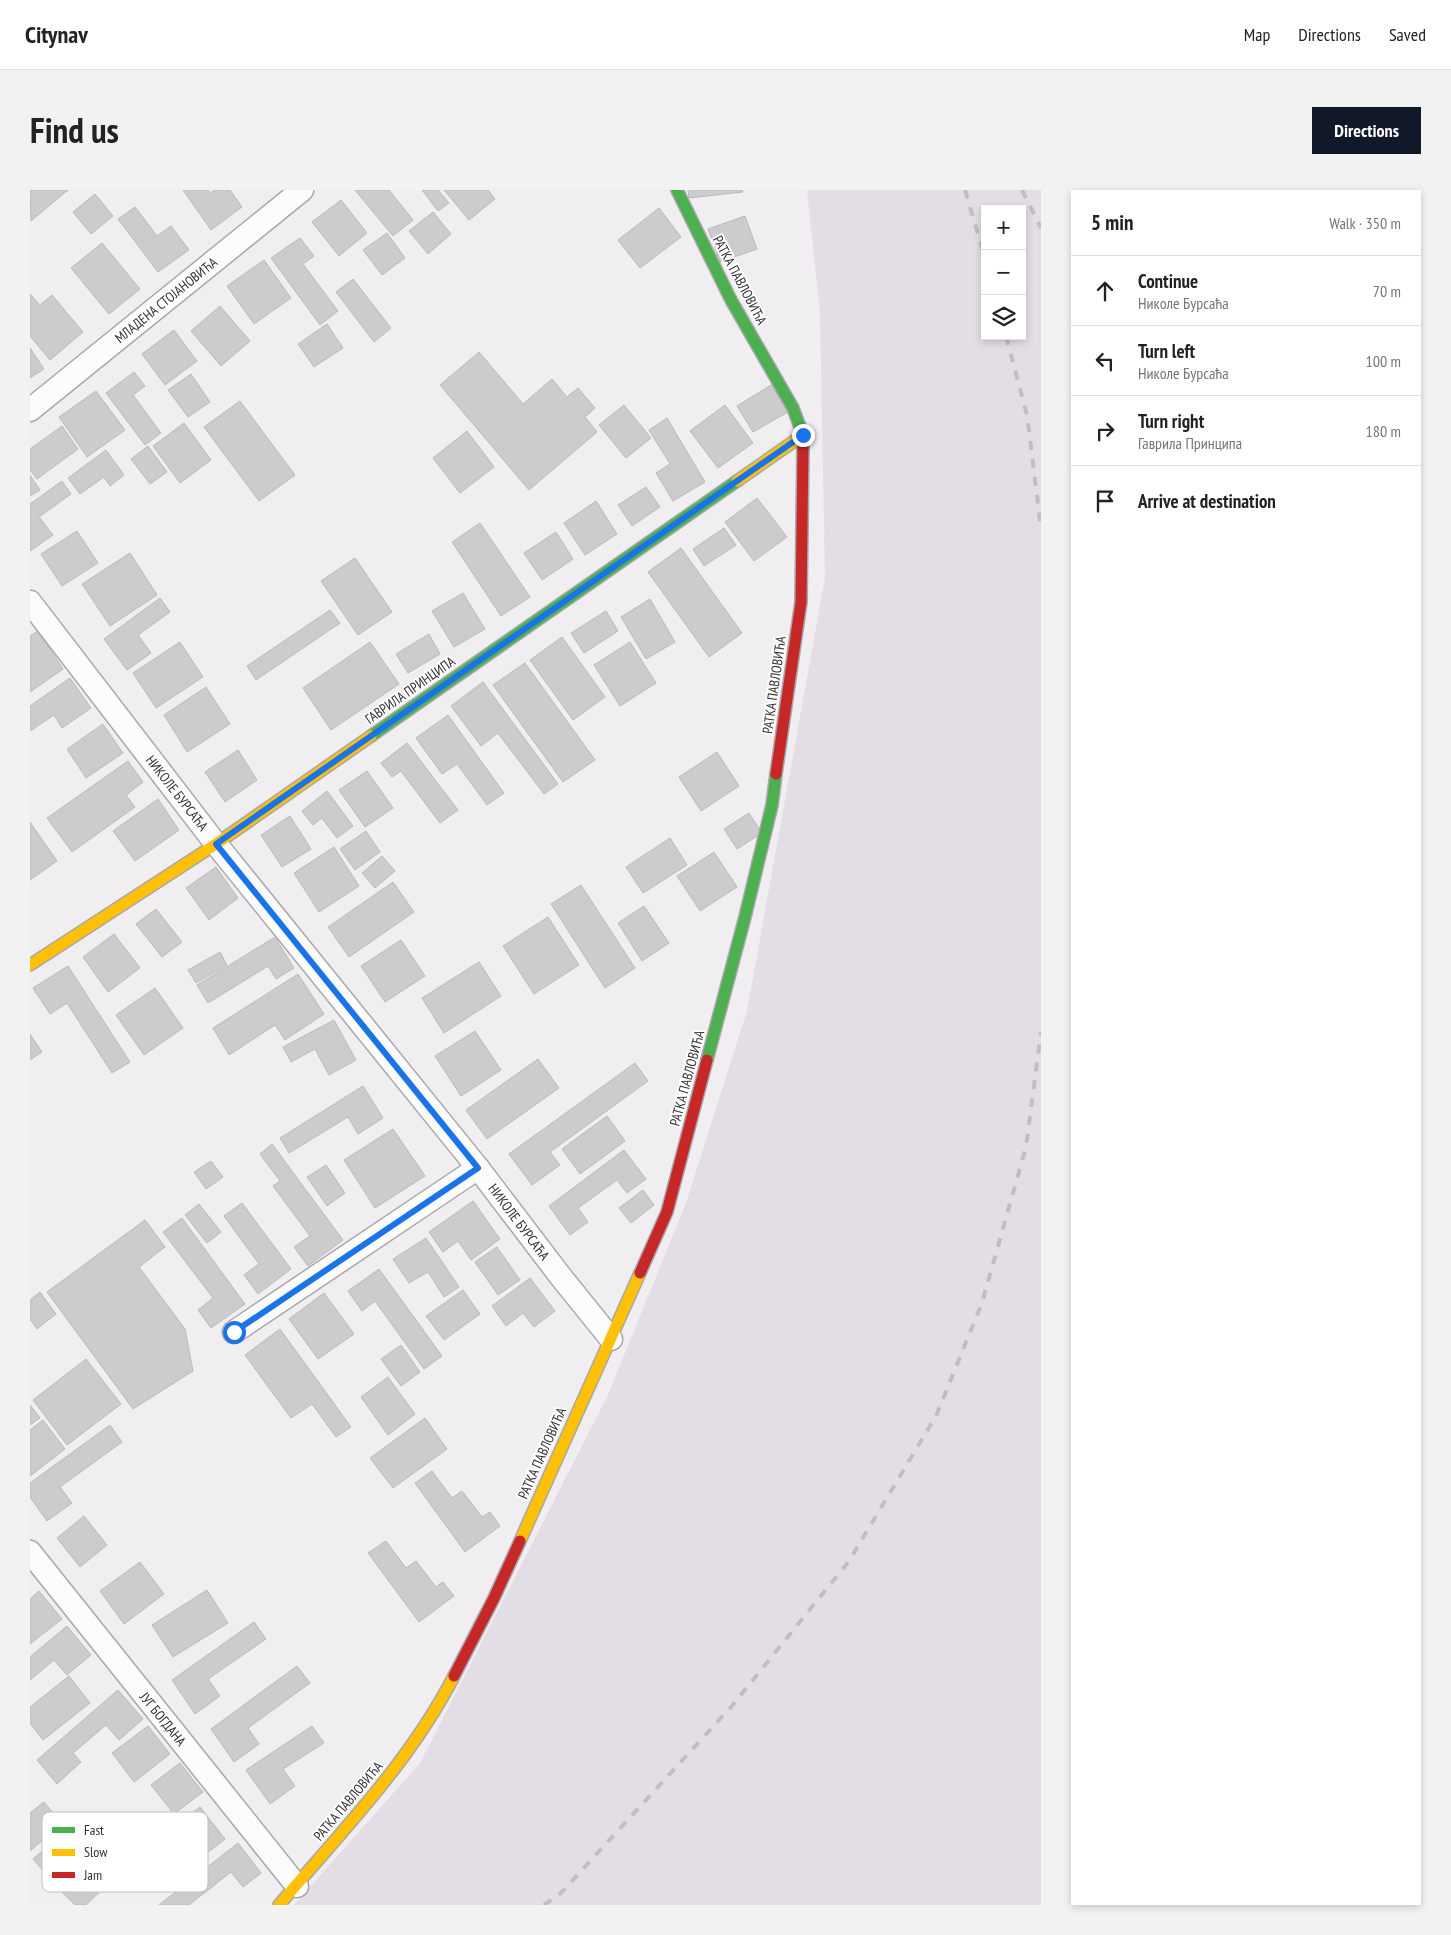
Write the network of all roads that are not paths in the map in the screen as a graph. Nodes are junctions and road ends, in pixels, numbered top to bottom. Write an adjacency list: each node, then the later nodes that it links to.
1 (302, 190): 3 (street, МЛАДЕНА СТОЈАНОВИЋА)
2 (677, 190): 4 (street, РАТКА ПАВЛОВИЋА)
3 (30, 410)
4 (803, 435): 6 (street, ГАВРИЛА ПРИНЦИПА); 10 (street, РАТКА ПАВЛОВИЋА)
5 (30, 602): 6 (street, НИКОЛЕ БУРСАЋА)
6 (216, 844): 7 (street, ГАВРИЛА ПРИНЦИПА); 8 (street, НИКОЛЕ БУРСАЋА)
7 (30, 965)
8 (478, 1168): 9 (street); 10 (street, НИКОЛЕ БУРСАЋА)
9 (234, 1332)
10 (610, 1338): 12 (street, РАТКА ПАВЛОВИЋА)
11 (30, 1552): 12 (street, ЈУГ БОГДАНА)
12 (297, 1886): 13 (street, РАТКА ПАВЛОВИЋА)
13 (278, 1905)

